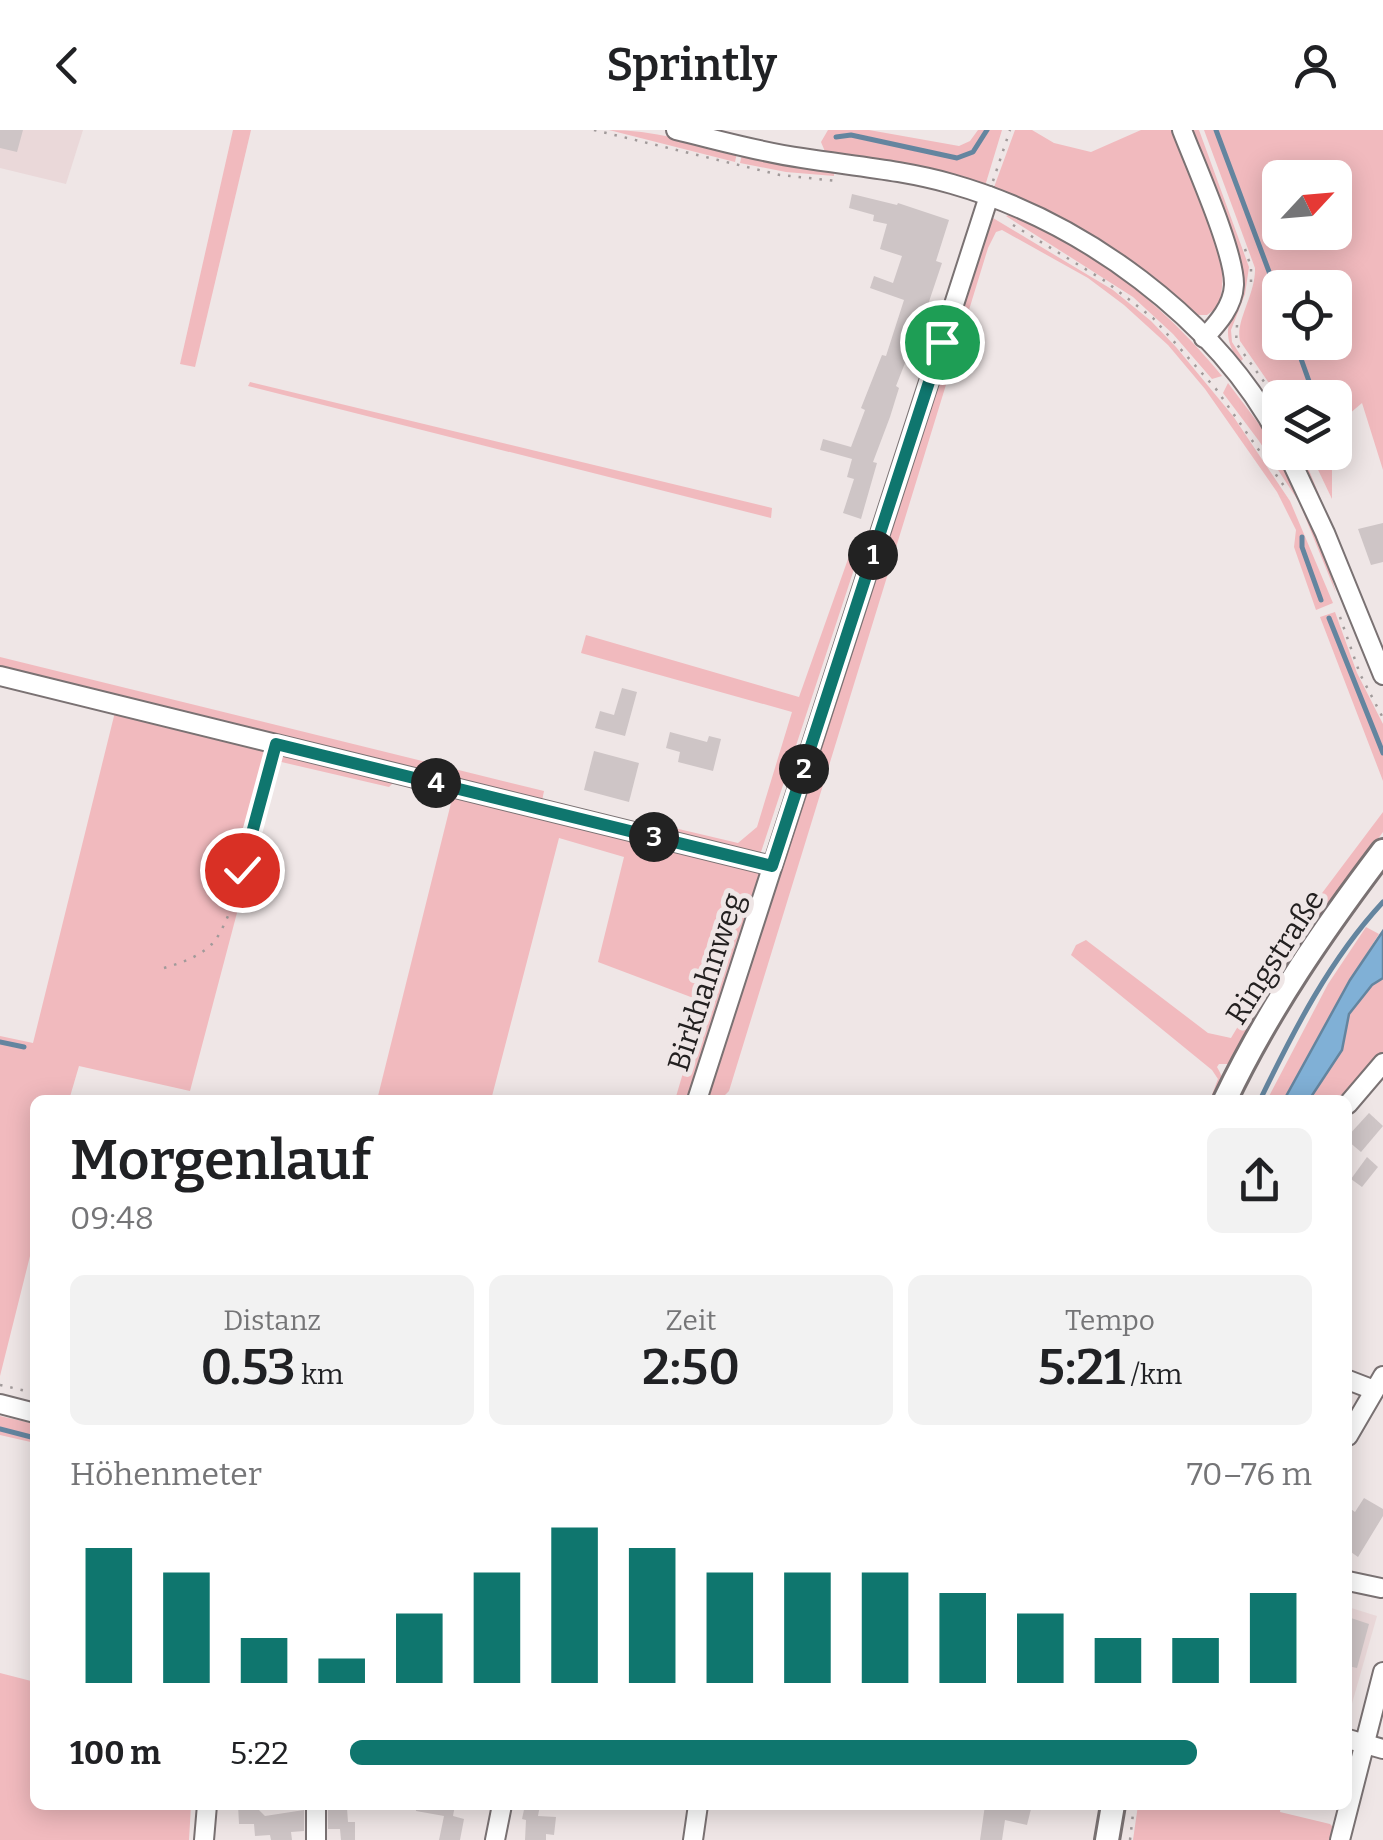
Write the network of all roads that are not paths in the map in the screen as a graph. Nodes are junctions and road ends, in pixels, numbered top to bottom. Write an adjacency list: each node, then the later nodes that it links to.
1 (676, 130): 3 (street)
2 (1182, 130): 4 (street)
3 (989, 196): 4 (street); 10 (street, Birkhahnweg)
4 (1204, 338): 5 (street)
5 (1262, 411)
6 (1295, 470): 7 (street)
7 (1383, 675)
8 (0, 676): 10 (street)
9 (1383, 851): 13 (main road, Ringstraße)
10 (772, 866): 12 (street, Birkhahnweg)
11 (1383, 1063): 14 (street)
12 (699, 1095)
13 (1229, 1095)
14 (1352, 1099)
15 (1352, 1380): 16 (street)
16 (1379, 1383): 19 (street)
17 (0, 1404): 18 (street)
18 (30, 1412)
19 (1352, 1429)
20 (1352, 1581): 21 (street)
21 (1383, 1588)
22 (1383, 1672): 23 (street)
23 (1356, 1742): 24 (street)
24 (1383, 1750)
25 (206, 1810): 31 (street)
26 (316, 1810): 32 (street)
27 (501, 1810): 33 (street)
28 (697, 1810): 34 (street)
29 (1112, 1810): 35 (main road)
30 (1345, 1810): 36 (street)
31 (204, 1840)
32 (316, 1840)
33 (495, 1840)
34 (693, 1840)
35 (1107, 1840)
36 (1340, 1840)

